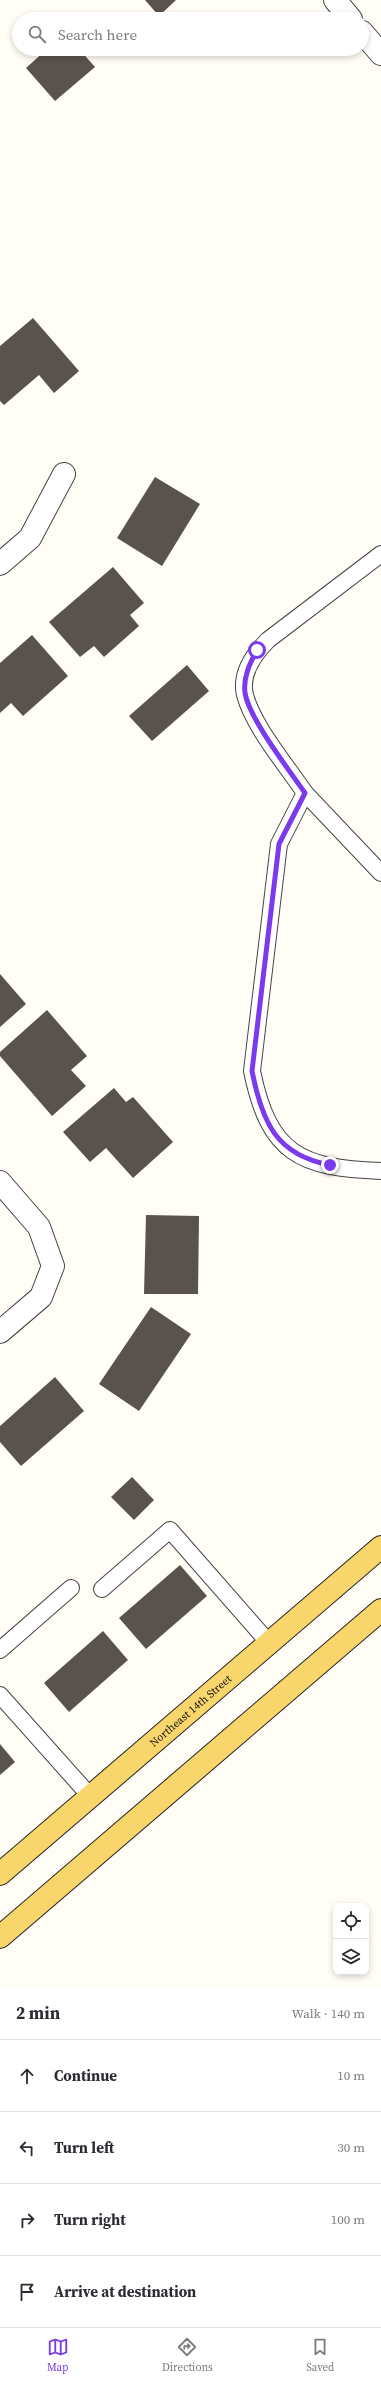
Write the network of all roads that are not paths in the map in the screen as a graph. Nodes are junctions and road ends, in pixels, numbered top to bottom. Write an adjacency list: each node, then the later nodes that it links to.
1 (335, 0): 2 (street)
2 (345, 12)
3 (369, 40): 4 (street)
4 (381, 54)
5 (64, 474): 7 (street)
6 (381, 554): 8 (lane)
7 (0, 564)
8 (305, 793): 9 (lane); 10 (lane)
9 (381, 873)
10 (381, 1171)
11 (0, 1182): 12 (street)
12 (0, 1332)
13 (381, 1546): 17 (main road, Northeast 14th Street)
14 (71, 1588): 18 (lane)
15 (102, 1589): 17 (lane)
16 (381, 1610): 22 (main road)
17 (269, 1643): 20 (main road, Northeast 14th Street)
18 (0, 1650)
19 (0, 1694): 20 (lane)
20 (90, 1796): 21 (main road, Northeast 14th Street)
21 (0, 1874)
22 (0, 1937)

